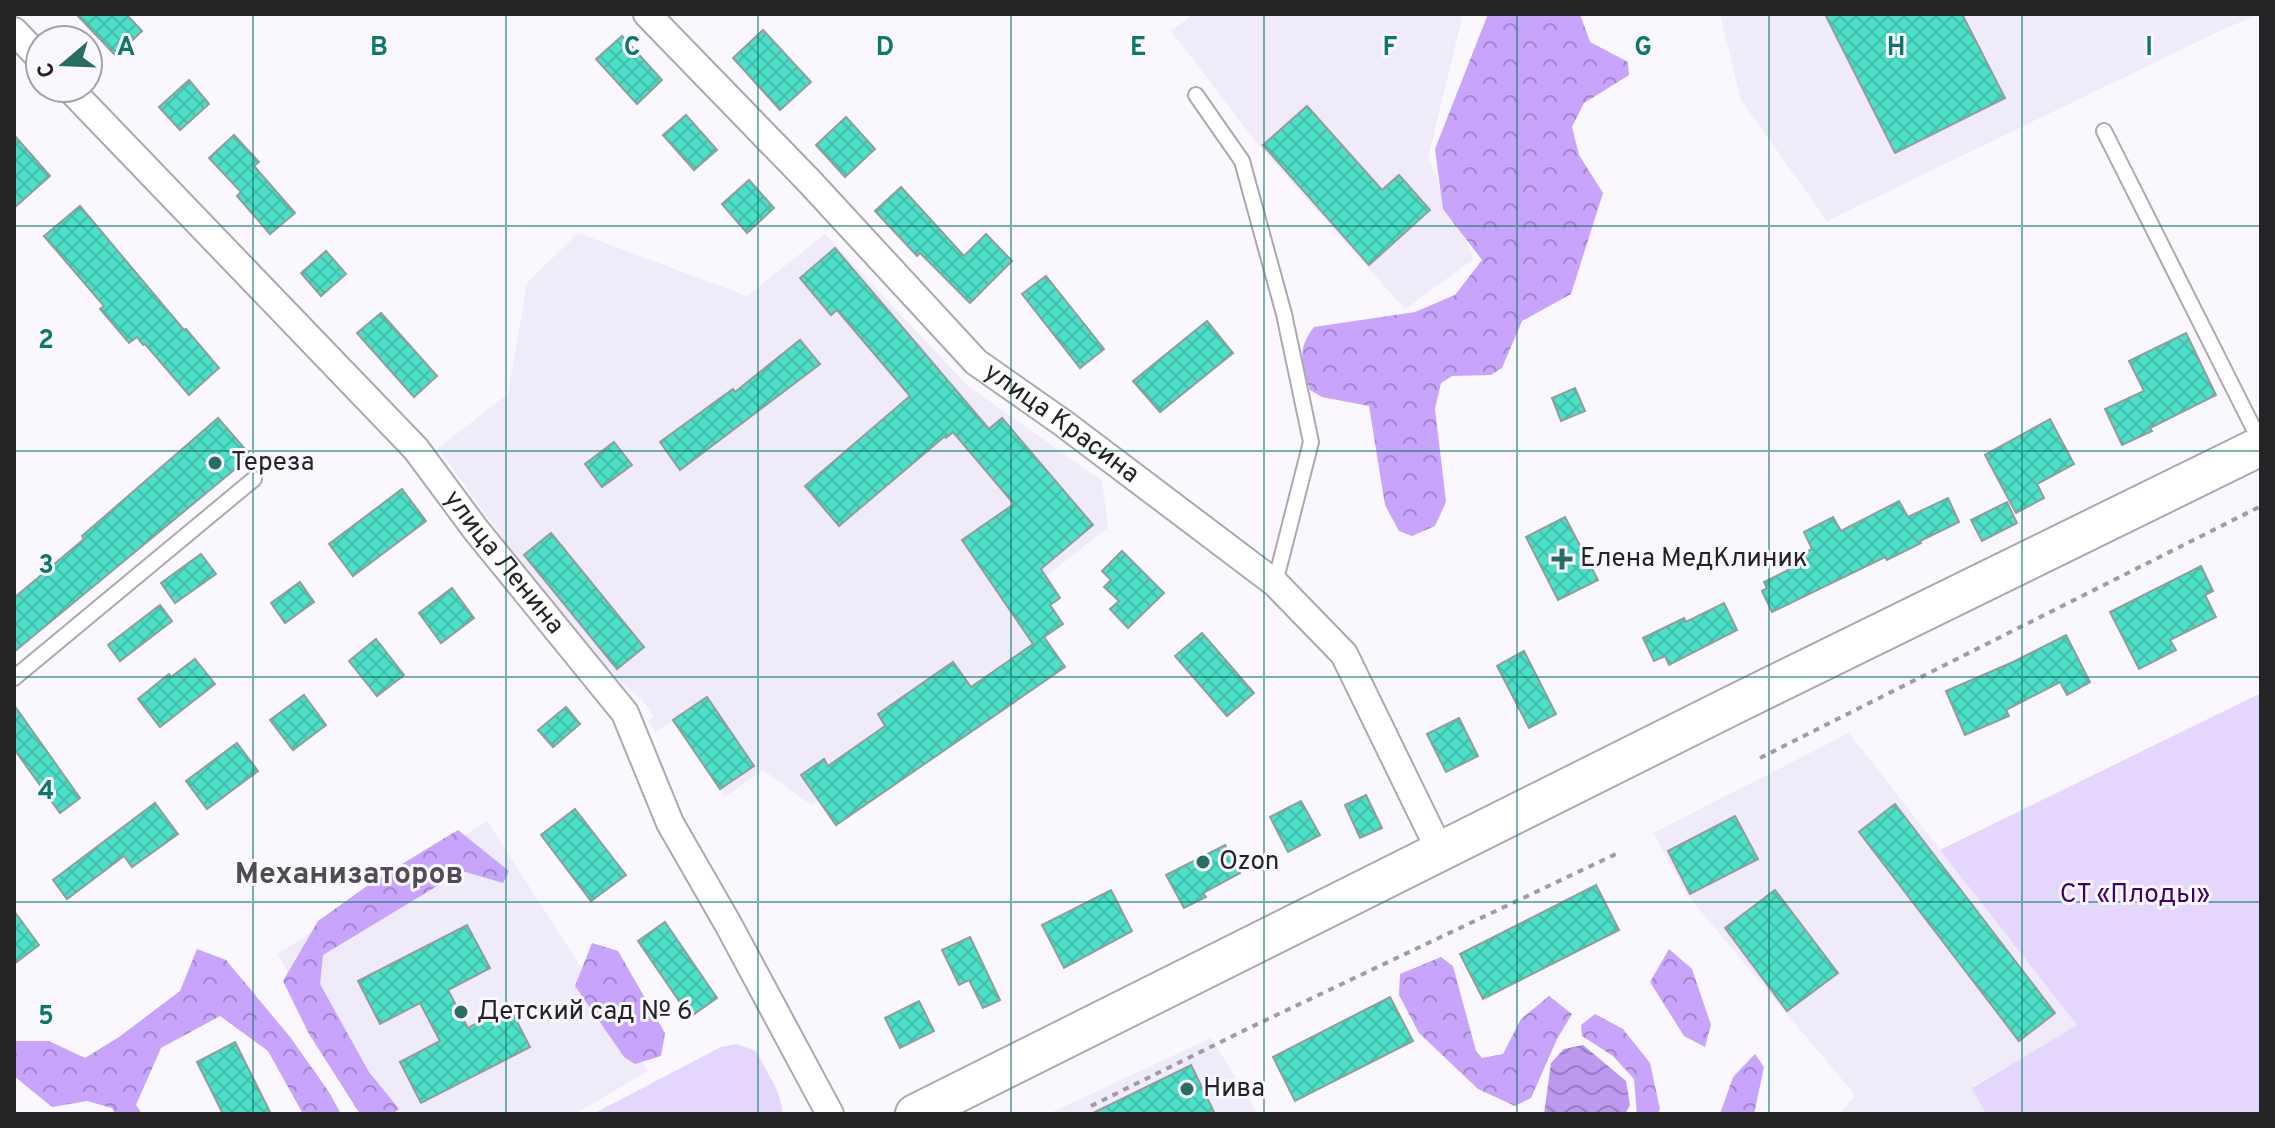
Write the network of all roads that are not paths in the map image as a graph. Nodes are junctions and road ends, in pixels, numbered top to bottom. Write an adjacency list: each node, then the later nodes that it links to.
1 (647, 14): 7 (street, улица Красина)
2 (1196, 95): 7 (lane)
3 (84, 104): 11 (street, улица Ленина)
4 (2104, 131): 5 (lane)
5 (2261, 445): 9 (main road)
6 (254, 479): 8 (lane)
7 (1275, 583): 9 (street, улица Красина)
8 (14, 678)
9 (1440, 851): 10 (main road)
10 (920, 1113)
11 (830, 1114)

